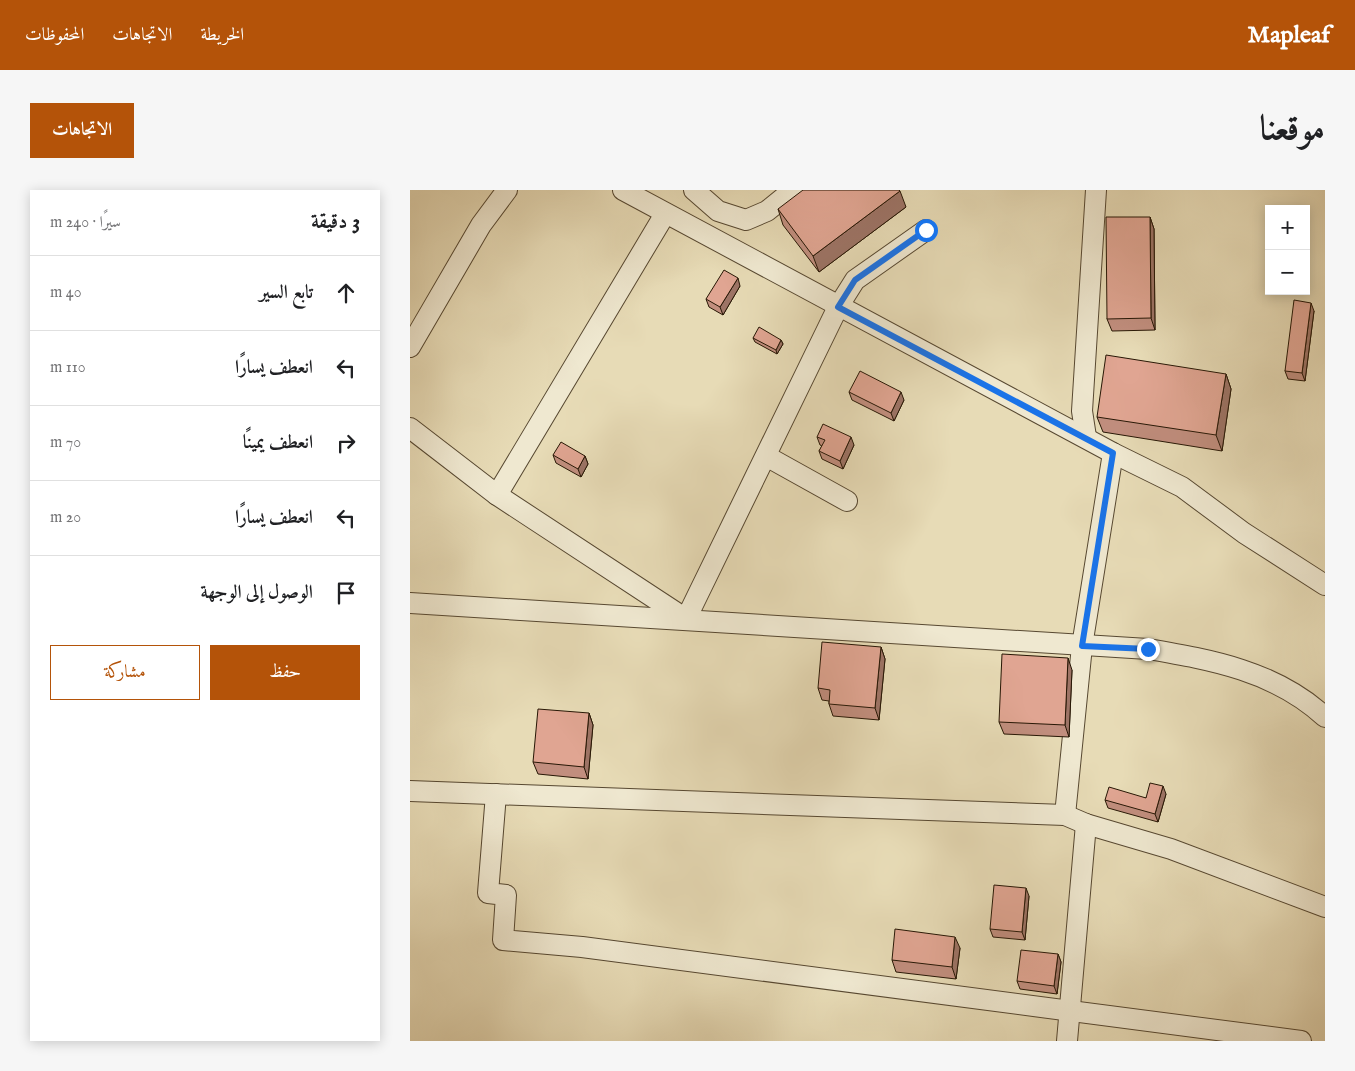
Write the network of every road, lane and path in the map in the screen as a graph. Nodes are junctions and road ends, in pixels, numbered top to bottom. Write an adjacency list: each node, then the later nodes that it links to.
1 (507, 190): 9 (street)
2 (694, 190): 3 (street)
3 (793, 190)
4 (1096, 190): 11 (street)
5 (630, 192): 6 (street)
6 (665, 214): 8 (street); 14 (street)
7 (926, 230): 8 (street)
8 (838, 307): 11 (street); 13 (street)
9 (410, 347)
10 (410, 428): 14 (street)
11 (1086, 437): 12 (street)
12 (1113, 453): 16 (street); 19 (street)
13 (766, 456): 15 (street); 18 (street)
14 (497, 495): 18 (street)
15 (847, 501)
16 (1325, 585)
17 (410, 603): 18 (street)
18 (686, 619): 19 (street)
19 (1082, 646): 20 (street); 23 (street)
20 (1325, 717)
21 (410, 791): 22 (street)
22 (496, 794): 23 (street); 26 (street)
23 (1065, 815): 24 (street)
24 (1086, 824): 25 (street); 26 (street)
25 (1325, 907)
26 (1069, 1011): 27 (street); 28 (street)
27 (1066, 1041)
28 (1301, 1041)

